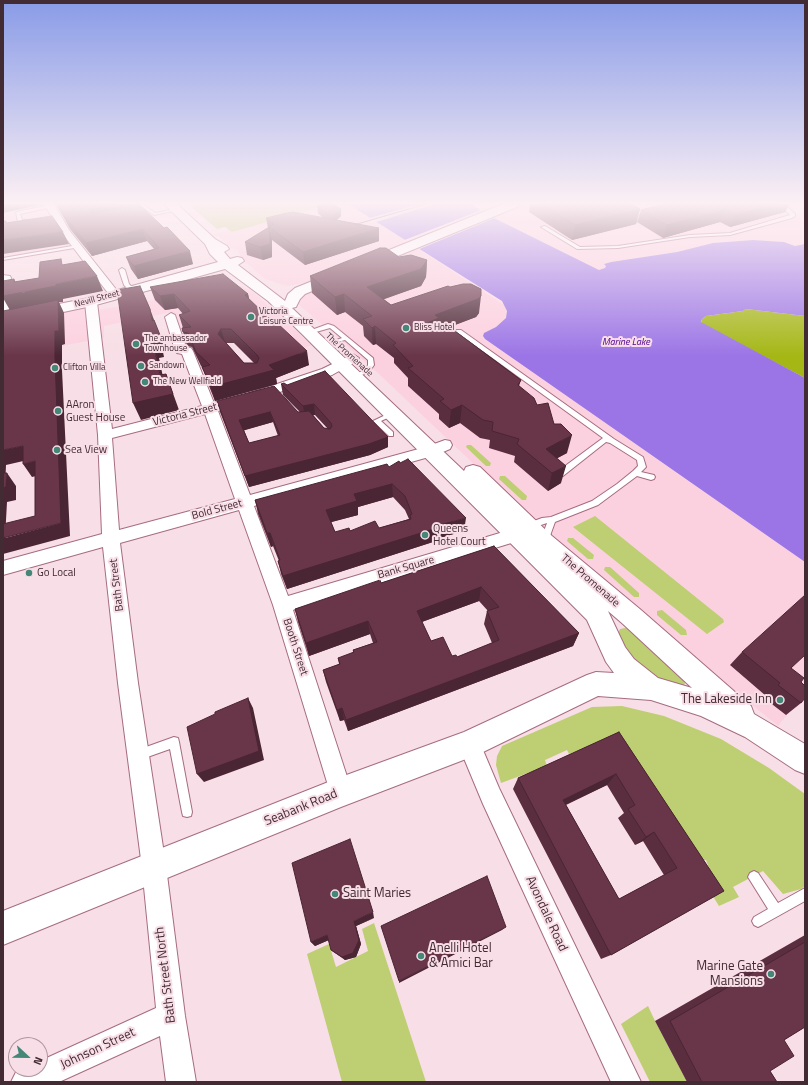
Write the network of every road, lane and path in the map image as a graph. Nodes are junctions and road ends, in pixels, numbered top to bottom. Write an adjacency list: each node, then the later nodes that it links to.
1 (32, 255): 6 (lane)
2 (85, 255): 11 (street)
3 (221, 255): 7 (main road, The Promenade)
4 (387, 255): 5 (main road)
5 (384, 256): 12 (main road); 12 (main road)
6 (3, 260)
7 (233, 262): 10 (main road, Nevill Street); 12 (main road, The Promenade)
8 (122, 270): 10 (lane)
9 (6, 278): 15 (street)
10 (132, 290): 11 (main road, Nevill Street)
11 (115, 294): 13 (main road, Nevill Street)
12 (276, 295): 16 (main road, The Promenade)
13 (91, 302): 15 (main road, Nevill Street); 24 (street, Bath Street)
14 (171, 316): 22 (street, Booth Street)
15 (3, 320)
16 (314, 330): 18 (main road, The Promenade); 18 (main road, The Promenade)
17 (439, 339): 25 (lane)
18 (355, 367): 19 (street); 21 (main road, The Promenade)
19 (245, 399)
20 (231, 403): 22 (street, Victoria Street)
21 (392, 406): 23 (lane); 26 (main road, The Promenade)
22 (210, 409): 24 (street, Victoria Street); 30 (street, Booth Street)
23 (391, 434)
24 (105, 435): 33 (street, Bath Street)
25 (612, 441): 27 (lane); 28 (lane)
26 (438, 448): 30 (street, Bold Street); 32 (main road, The Promenade)
27 (636, 473): 29 (lane); 31 (lane)
28 (560, 474)
29 (651, 478)
30 (244, 502): 33 (street, Bold Street); 36 (street, Booth Street)
31 (552, 520): 32 (lane); 34 (lane)
32 (522, 531): 34 (main road, The Promenade); 36 (street, Bank Square); 38 (main road, The Promenade)
33 (111, 539): 35 (street, Bold Street); 44 (street, Bath Street)
34 (544, 542): 37 (main road, The Promenade)
35 (3, 568)
36 (282, 605): 46 (street, Booth Street)
37 (632, 617): 38 (main road, The Promenade); 39 (main road, The Promenade)
38 (611, 645): 40 (main road); 41 (main road, The Promenade)
39 (686, 664): 41 (main road, The Promenade); 42 (main road, The Promenade)
40 (596, 684): 41 (main road, Seabank Road); 43 (main road, Seabank Road)
41 (655, 690): 42 (main road, The Promenade)
42 (755, 728): 45 (main road, The Promenade)
43 (470, 744): 46 (main road, Seabank Road); 57 (street, Avondale Road)
44 (138, 755): 47 (lane); 48 (street, Bath Street)
45 (805, 760)
46 (341, 792): 48 (main road, Seabank Road)
47 (187, 812)
48 (154, 867): 53 (main road, Seabank Road); 54 (street, Bath Street North)
49 (754, 877): 51 (lane)
50 (805, 894): 51 (lane)
51 (776, 910): 52 (lane)
52 (758, 920)
53 (3, 928)
54 (170, 1016): 55 (street, Johnson Street); 56 (street, Bath Street North)
55 (26, 1082)
56 (181, 1082)
57 (626, 1082)

